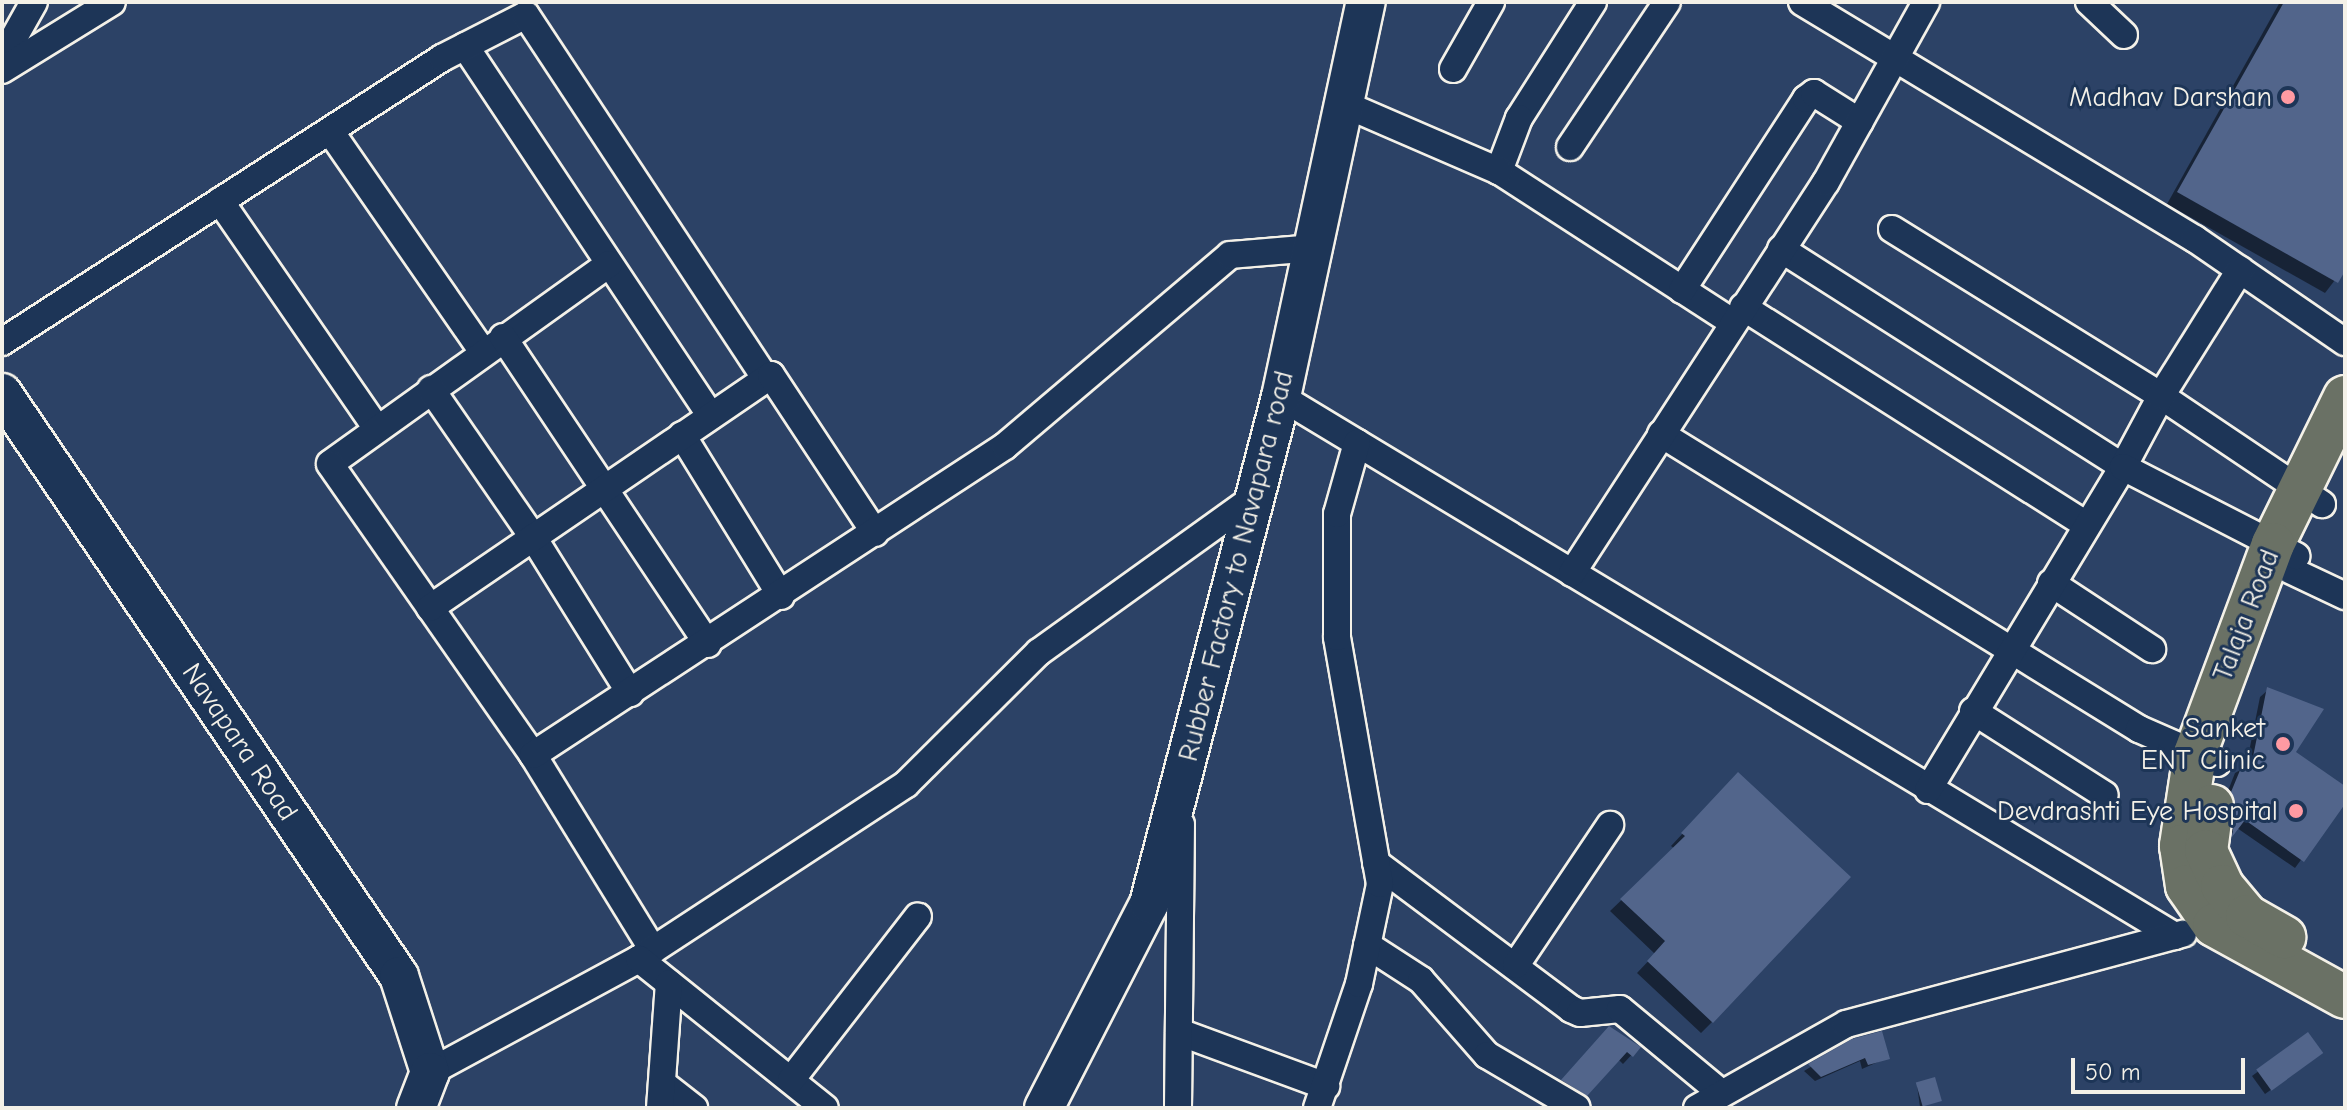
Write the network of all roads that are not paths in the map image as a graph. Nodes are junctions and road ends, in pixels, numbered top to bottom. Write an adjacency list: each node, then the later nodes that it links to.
1 (34, 2): 12 (street)
2 (112, 2): 15 (street)
3 (1366, 2): 16 (street, Rubber Factory to Navapara road)
4 (1491, 2): 14 (street)
5 (1593, 2): 20 (street)
6 (1667, 2): 19 (street)
7 (1802, 2): 13 (street)
8 (1926, 2): 13 (street)
9 (2089, 2): 10 (street)
10 (2124, 35)
11 (465, 46): 18 (street); 25 (street); 32 (street)
12 (2, 59)
13 (1894, 59): 17 (street); 26 (street)
14 (1453, 69)
15 (2, 70)
16 (1344, 104): 20 (street); 23 (street, Rubber Factory to Navapara road)
17 (1860, 122): 24 (street); 27 (street)
18 (330, 131): 21 (street); 31 (street)
19 (1570, 147)
20 (1499, 171): 27 (street)
21 (220, 201): 29 (street); 39 (street)
22 (1892, 229): 35 (street)
23 (1313, 248): 36 (street, Rubber Factory to Navapara road); 49 (street)
24 (1781, 249): 28 (street); 44 (street)
25 (609, 264): 31 (street); 38 (street)
26 (2240, 270): 30 (street); 35 (street)
27 (1682, 290): 28 (street)
28 (1737, 315): 40 (street); 48 (street)
29 (2, 342)
30 (2345, 342)
31 (493, 344): 33 (street); 45 (street)
32 (765, 378): 38 (street); 49 (street)
33 (431, 389): 39 (street); 50 (street)
34 (2, 393): 78 (street, Navapara Road)
35 (2161, 396): 44 (street); 46 (street)
36 (1281, 397): 42 (street); 47 (street, Rubber Factory to Navapara road)
37 (2345, 397): 46 (main road, Talaja Road)
38 (711, 416): 41 (street)
39 (377, 429): 56 (street)
40 (1661, 434): 52 (street); 58 (street)
41 (682, 435): 45 (street); 54 (street)
42 (1357, 443): 52 (street); 68 (street)
43 (2345, 455): 46 (main road, Talaja Road)
44 (2123, 467): 48 (street); 51 (street)
45 (604, 489): 50 (street); 57 (street)
46 (2310, 496): 51 (main road, Talaja Road)
47 (1255, 497): 64 (street, Rubber Factory to Navapara road); 72 (street)
48 (2087, 525): 53 (street)
49 (875, 533): 54 (street)
50 (533, 537): 56 (street); 60 (street)
51 (2286, 557): 55 (street); 63 (main road, Talaja Road)
52 (1572, 573): 65 (street)
53 (2051, 583): 58 (street); 59 (street)
54 (781, 596): 57 (street)
55 (2345, 596)
56 (430, 608): 62 (street)
57 (708, 644): 60 (street)
58 (2010, 647): 61 (street); 63 (street)
59 (2152, 649)
60 (630, 693): 62 (street)
61 (1973, 711): 65 (street); 66 (street)
62 (533, 755): 72 (street)
63 (2206, 758): 70 (main road, Talaja Road)
64 (1181, 782): 77 (street); 86 (street, Rubber Factory to Navapara road)
65 (1928, 790): 70 (street)
66 (2105, 795)
67 (1610, 825): 73 (street)
68 (1376, 863): 71 (street); 73 (street)
69 (918, 916): 79 (street)
70 (2212, 926): 74 (main road, Talaja Road); 76 (main road, Talaja Road); 80 (street)
71 (1367, 945): 82 (street); 88 (street)
72 (646, 954): 75 (street); 78 (street)
73 (1516, 965): 80 (street)
74 (2345, 973)
75 (669, 983): 79 (street); 81 (street)
76 (2345, 997)
77 (1179, 1032): 82 (street); 87 (street)
78 (430, 1072): 83 (street)
79 (791, 1080): 85 (street)
80 (1720, 1092): 89 (street)
81 (661, 1095): 84 (street)
82 (1322, 1097)
83 (416, 1108)
84 (694, 1108)
85 (825, 1108)
86 (1044, 1108)
87 (1178, 1108)
88 (1577, 1108)
89 (1697, 1108)

